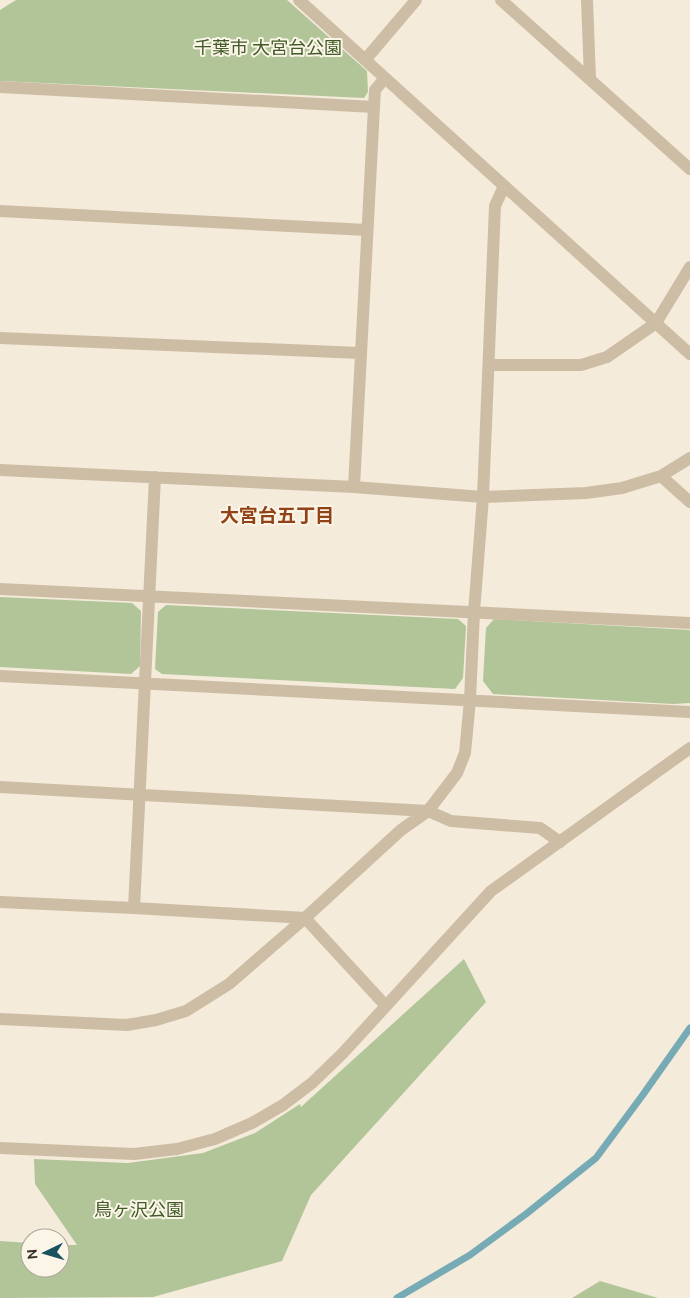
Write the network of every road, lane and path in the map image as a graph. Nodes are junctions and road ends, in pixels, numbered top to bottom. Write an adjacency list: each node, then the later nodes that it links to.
1 (299, 0): 5 (street)
2 (416, 0): 5 (street)
3 (501, 0): 7 (street)
4 (587, 0): 7 (street)
5 (365, 60): 6 (street)
6 (386, 78): 9 (street); 11 (street)
7 (590, 78): 10 (street)
8 (0, 87): 9 (street)
9 (374, 107): 13 (street)
10 (690, 169)
11 (504, 186): 15 (street); 19 (street)
12 (0, 211): 13 (street)
13 (367, 230): 17 (street)
14 (690, 267): 15 (street)
15 (656, 323): 18 (street); 19 (street)
16 (0, 338): 17 (street)
17 (360, 353): 24 (street)
18 (690, 354)
19 (489, 365): 25 (street)
20 (690, 458): 22 (street)
21 (0, 470): 23 (street)
22 (661, 476): 25 (street); 26 (street)
23 (155, 478): 24 (street); 28 (street)
24 (354, 487): 25 (street)
25 (483, 497): 29 (street)
26 (690, 502)
27 (0, 589): 28 (street)
28 (149, 595): 29 (street); 32 (street)
29 (474, 612): 30 (street); 33 (street)
30 (690, 623)
31 (0, 676): 32 (street)
32 (144, 684): 33 (street); 37 (street)
33 (470, 700): 34 (street); 38 (street)
34 (690, 712)
35 (690, 748): 39 (street)
36 (0, 787): 37 (street)
37 (140, 795): 38 (street); 41 (street)
38 (428, 811): 39 (street); 42 (street)
39 (560, 842): 43 (street)
40 (0, 902): 41 (street)
41 (134, 908): 42 (street)
42 (305, 918): 43 (street); 44 (street)
43 (386, 1006): 45 (street)
44 (0, 1019)
45 (0, 1148)

